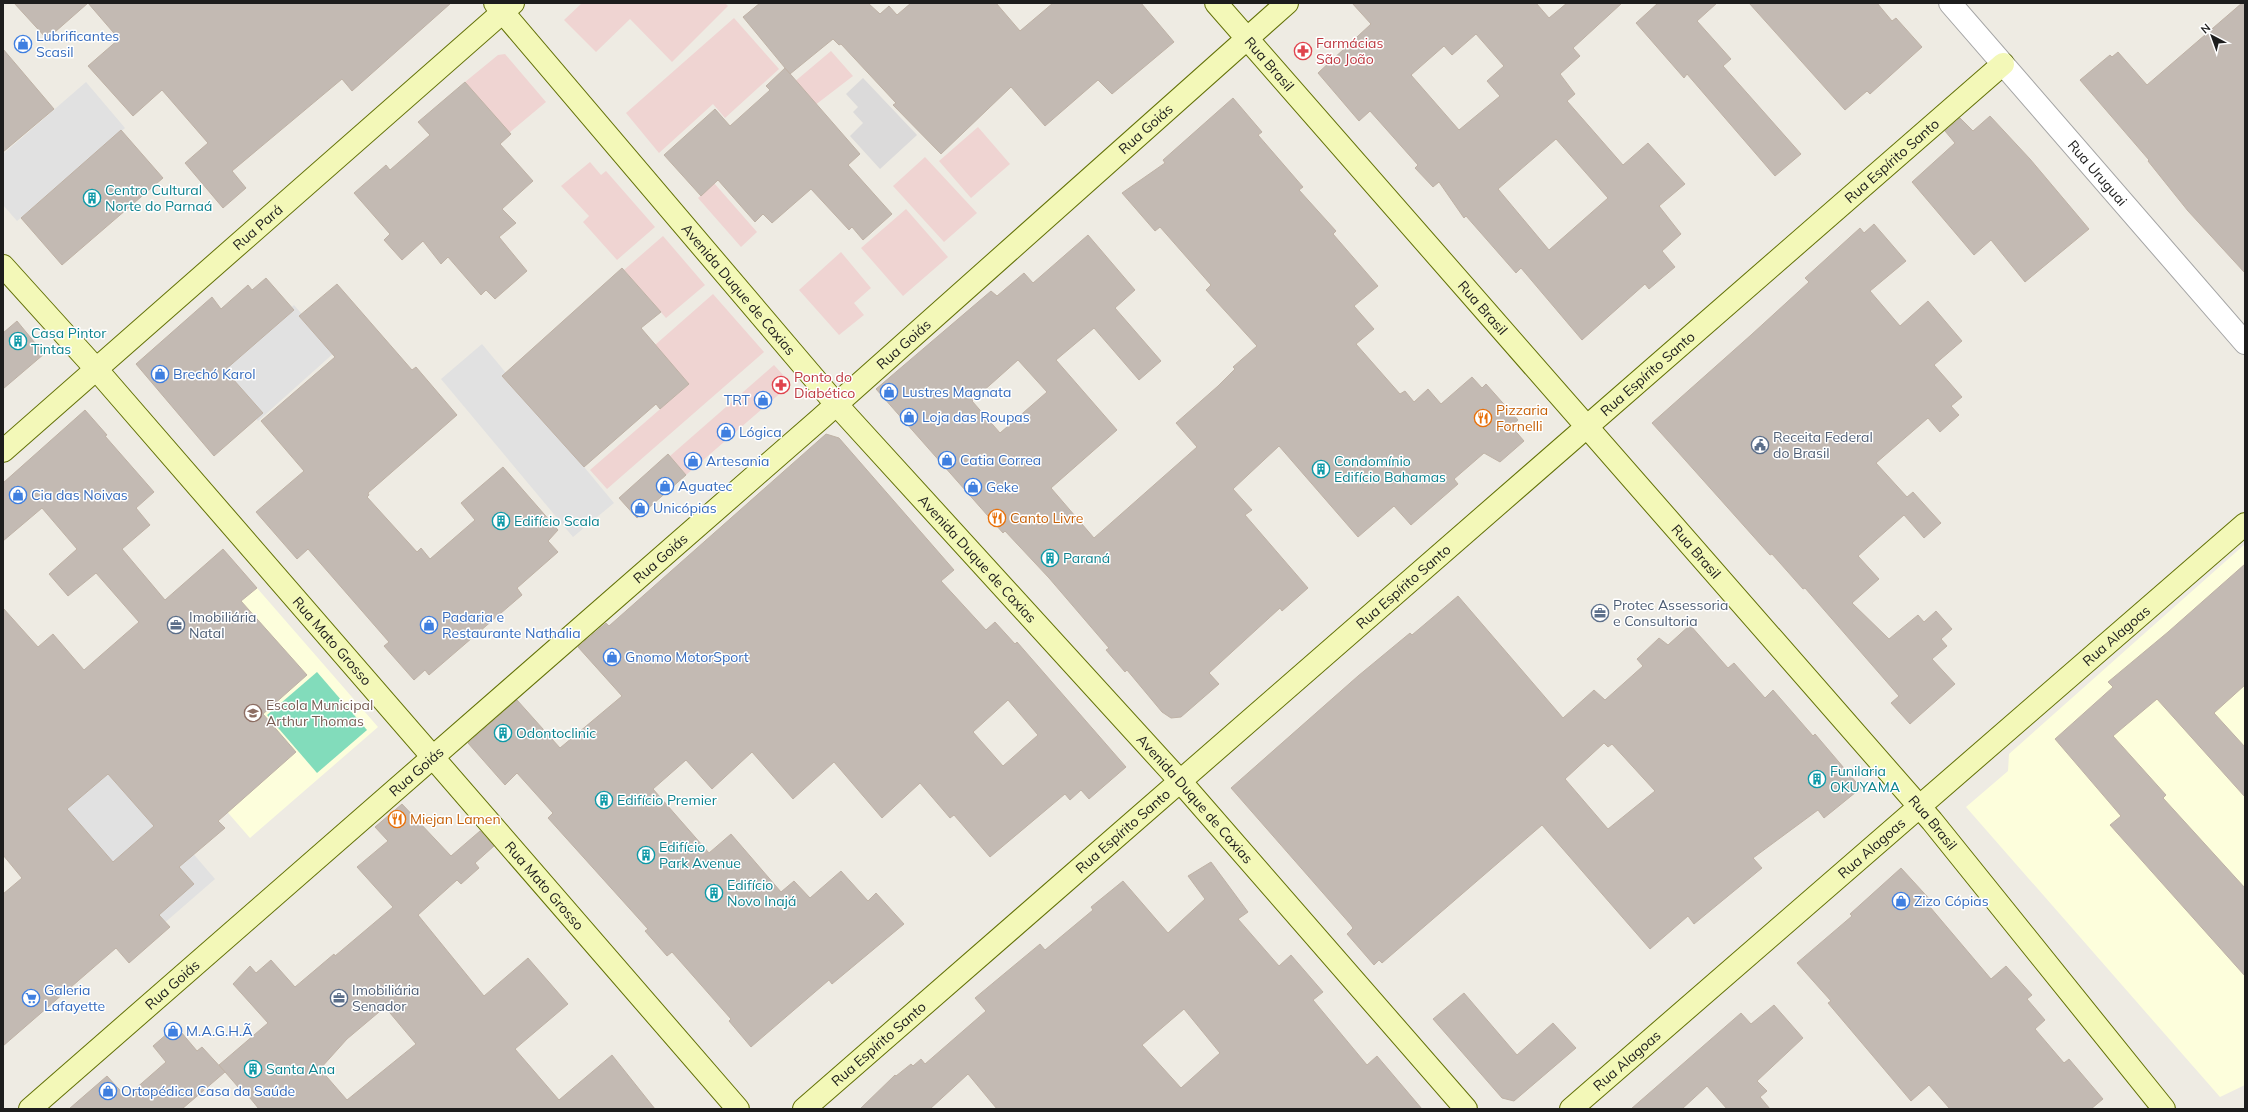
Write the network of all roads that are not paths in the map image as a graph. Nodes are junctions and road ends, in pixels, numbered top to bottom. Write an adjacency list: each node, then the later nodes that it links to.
1 (1216, 3): 5 (street, Rua Brasil)
2 (1287, 3): 5 (street, Rua Goiás)
3 (1950, 3): 6 (street, Rua Uruguai)
4 (503, 6): 9 (street, Rua Pará); 10 (street, Avenida Duque de Caxias)
5 (1246, 39): 10 (street, Rua Goiás); 11 (street, Rua Brasil)
6 (2003, 64): 8 (street, Rua Uruguai); 11 (street, Rua Espírito Santo)
7 (3, 266): 9 (street, Rua Mato Grosso)
8 (2245, 344)
9 (97, 370): 12 (street, Rua Pará); 14 (street, Rua Mato Grosso)
10 (836, 404): 14 (street, Rua Goiás); 15 (street, Avenida Duque de Caxias)
11 (1586, 427): 15 (street, Rua Espírito Santo); 16 (street, Rua Brasil)
12 (3, 451)
13 (2245, 524): 16 (street, Rua Alagoas)
14 (433, 756): 17 (street, Rua Goiás); 18 (street, Rua Mato Grosso)
15 (1180, 781): 19 (street, Rua Espírito Santo); 20 (street, Avenida Duque de Caxias)
16 (1918, 806): 21 (street, Rua Alagoas); 22 (street, Rua Brasil)
17 (30, 1109)
18 (738, 1109)
19 (804, 1109)
20 (1466, 1109)
21 (1571, 1109)
22 (2164, 1109)

